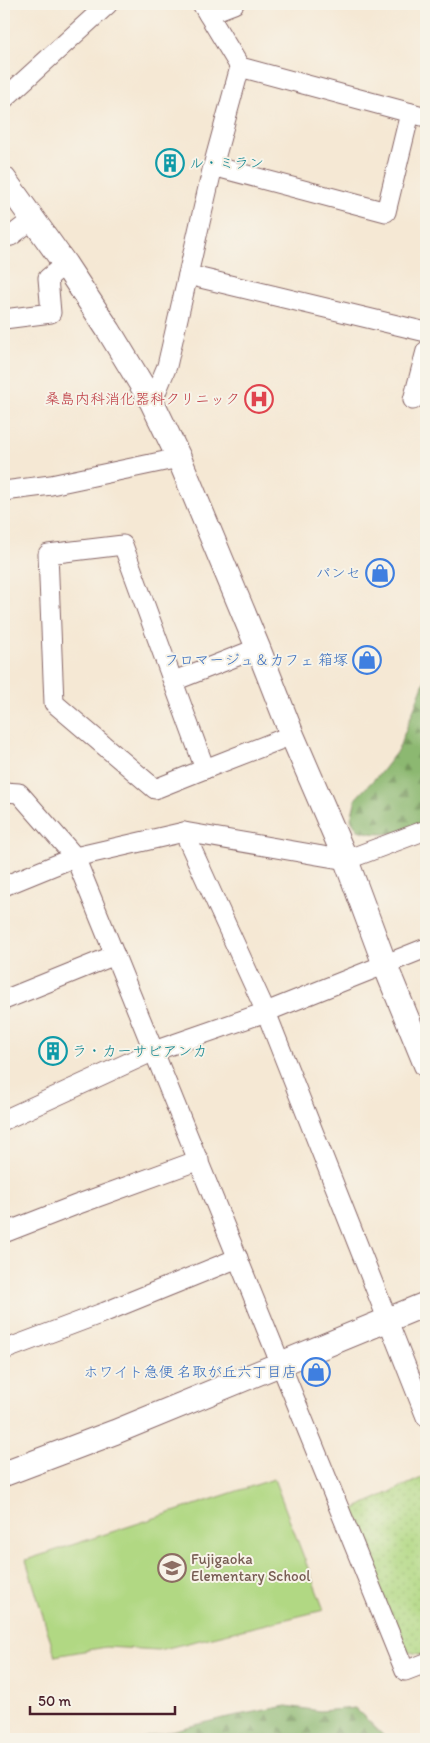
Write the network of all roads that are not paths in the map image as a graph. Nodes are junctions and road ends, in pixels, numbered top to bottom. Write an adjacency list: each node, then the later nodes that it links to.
1 (108, 4): 5 (street)
2 (234, 4): 3 (street)
3 (205, 9): 4 (street)
4 (240, 68): 6 (street); 7 (street)
5 (4, 99)
6 (418, 115): 7 (street)
7 (213, 166): 12 (street)
8 (4, 179): 9 (street)
9 (33, 219): 10 (street); 11 (street)
10 (4, 237)
11 (65, 264): 13 (street); 17 (street)
12 (188, 275): 14 (street); 17 (street)
13 (4, 319)
14 (426, 332)
15 (426, 351): 16 (street)
16 (412, 400)
17 (152, 402): 18 (street)
18 (179, 458): 19 (street); 20 (street)
19 (4, 491)
20 (258, 648): 21 (street); 22 (street)
21 (174, 681): 23 (street); 23 (street)
22 (292, 735): 23 (street); 28 (street)
23 (205, 769)
24 (4, 792): 27 (street)
25 (426, 830): 28 (street)
26 (184, 832): 27 (street); 28 (street); 34 (street)
27 (75, 857): 29 (street); 31 (street)
28 (346, 860): 32 (street)
29 (4, 886)
30 (426, 948): 32 (street)
31 (115, 956): 33 (street); 35 (street)
32 (385, 965): 34 (street); 36 (street)
33 (4, 1000)
34 (266, 1012): 35 (street); 42 (street)
35 (154, 1052): 37 (street); 38 (street)
36 (426, 1065)
37 (4, 1120)
38 (199, 1160): 39 (street); 40 (street)
39 (4, 1233)
40 (238, 1258): 43 (street); 44 (street)
41 (426, 1304): 42 (street)
42 (387, 1320): 44 (street); 45 (street)
43 (4, 1350)
44 (282, 1364): 46 (street); 47 (street)
45 (426, 1417)
46 (4, 1474)
47 (426, 1663)

